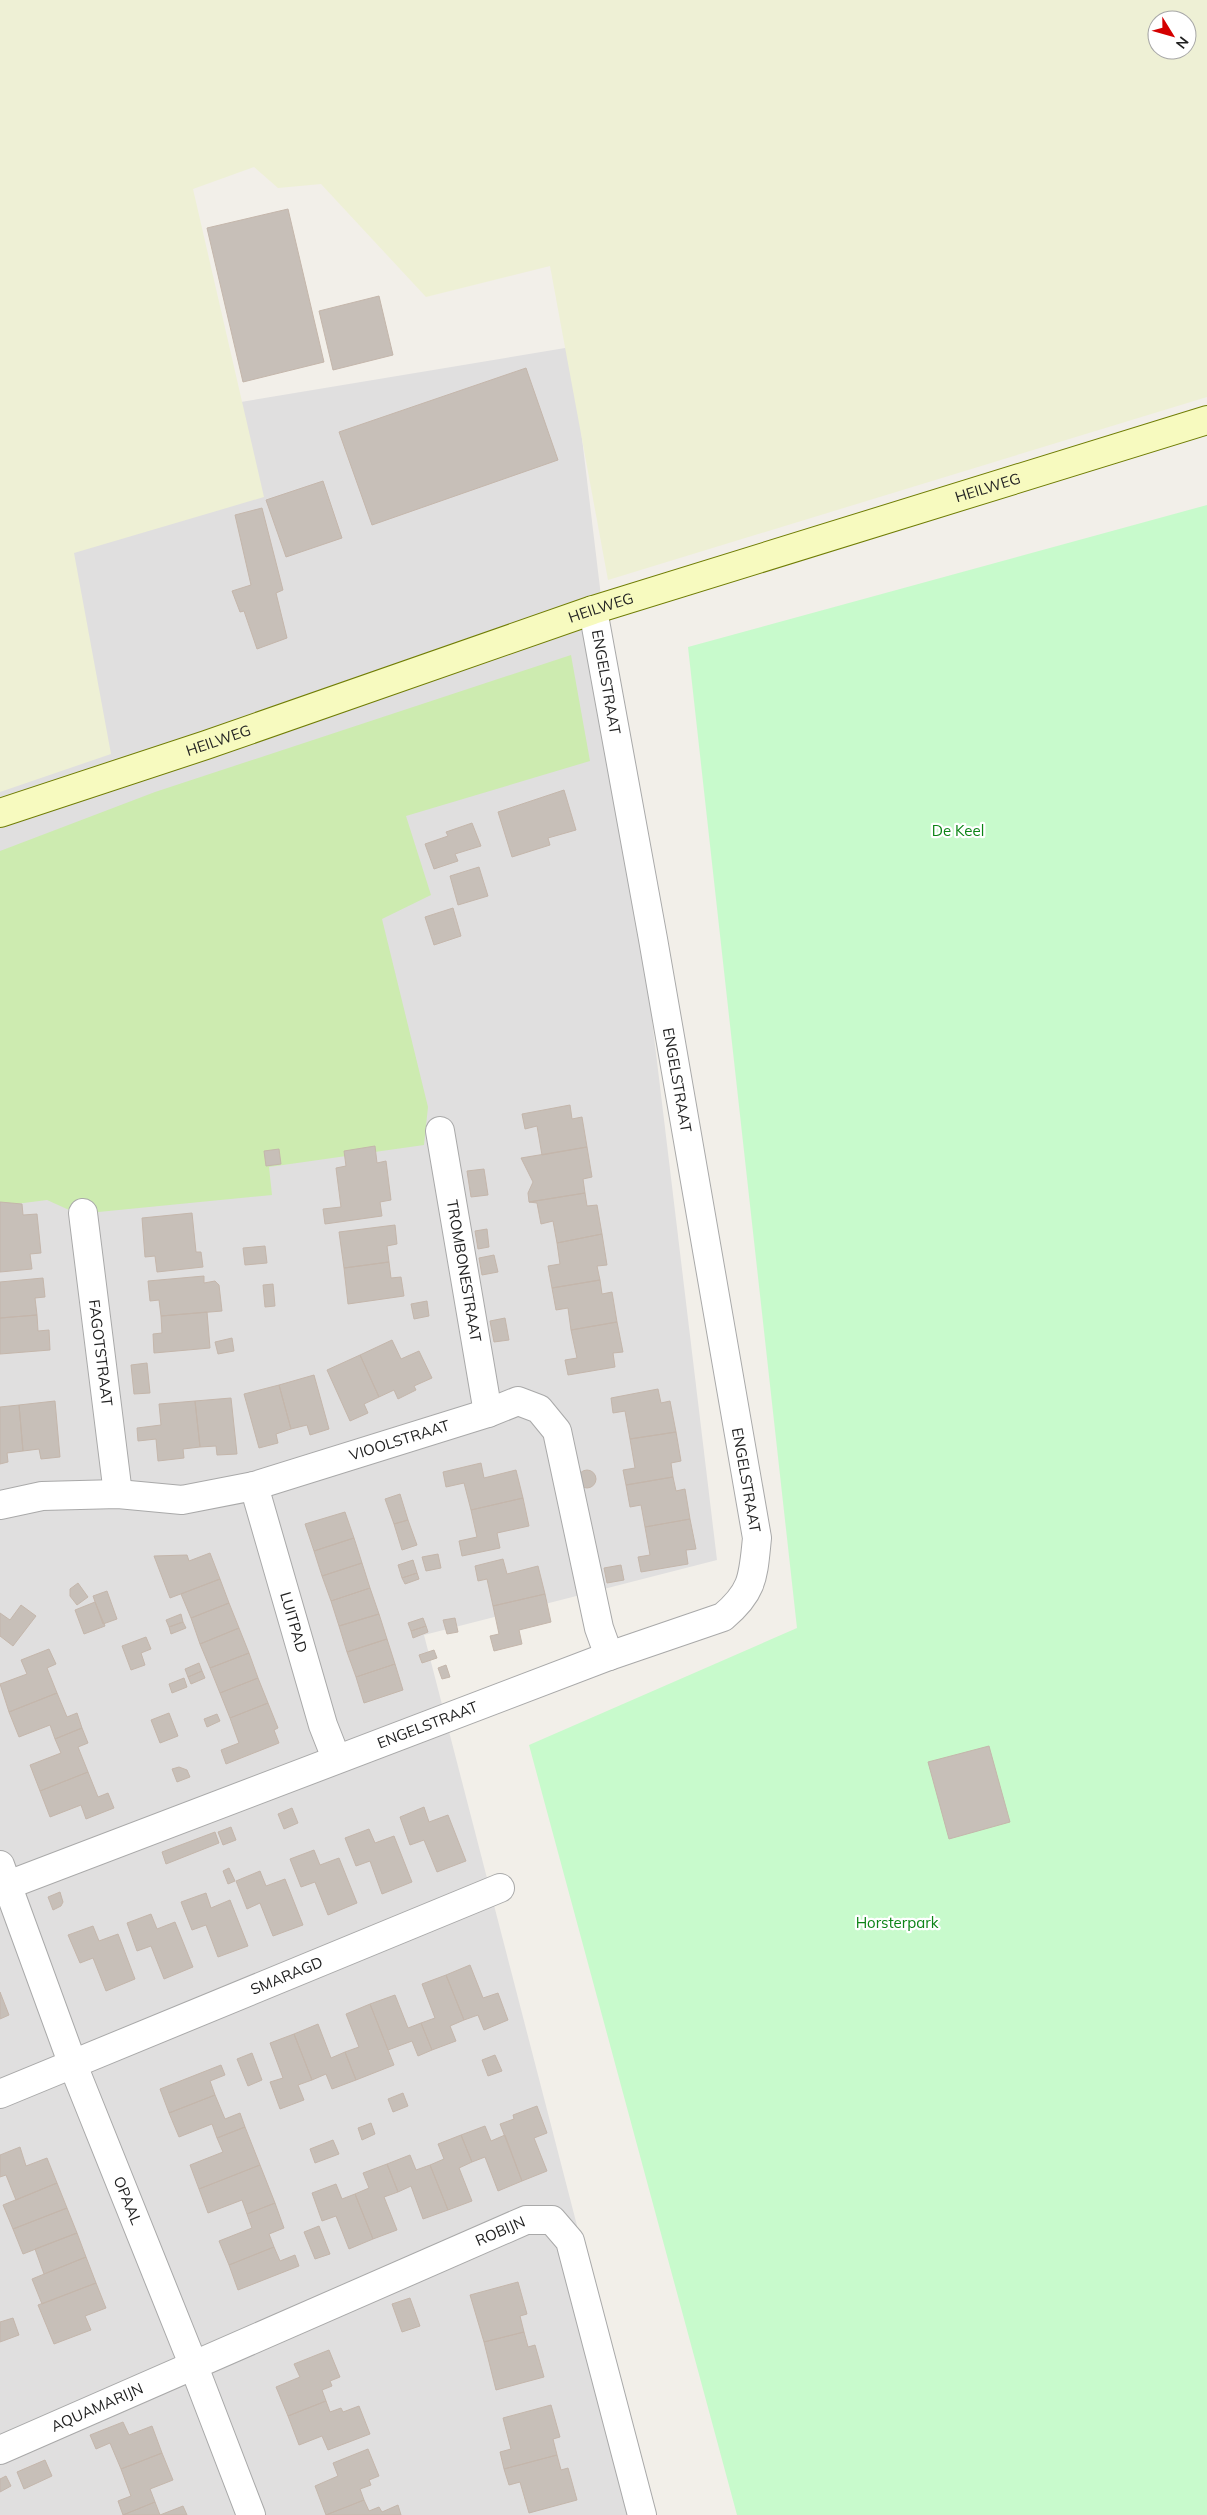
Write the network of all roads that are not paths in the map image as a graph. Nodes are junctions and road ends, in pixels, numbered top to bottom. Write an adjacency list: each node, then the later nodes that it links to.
1 (1207, 420): 2 (street, HEILWEG)
2 (593, 610): 3 (street, HEILWEG); 10 (street, ENGELSTRAAT)
3 (0, 813)
4 (440, 1131): 6 (street, TROMBONESTRAAT)
5 (83, 1213): 8 (street, FAGOTSTRAAT)
6 (488, 1413): 7 (street, VIOOLSTRAAT); 10 (street, VIOOLSTRAAT)
7 (254, 1486): 8 (street, VIOOLSTRAAT); 11 (street, LUITPAD)
8 (118, 1494): 9 (street, VIOOLSTRAAT)
9 (0, 1505)
10 (609, 1656): 11 (street, ENGELSTRAAT)
11 (336, 1758): 12 (street, ENGELSTRAAT)
12 (4, 1875): 14 (street, OPAAL)
13 (500, 1888): 14 (street, SMARAGD)
14 (73, 2065): 15 (street, SMARAGD); 16 (street, OPAAL)
15 (0, 2094)
16 (194, 2364): 17 (street, AQUAMARIJN); 18 (street, OPAAL); 19 (street, ROBIJN)
17 (0, 2450)
18 (251, 2515)
19 (642, 2515)

